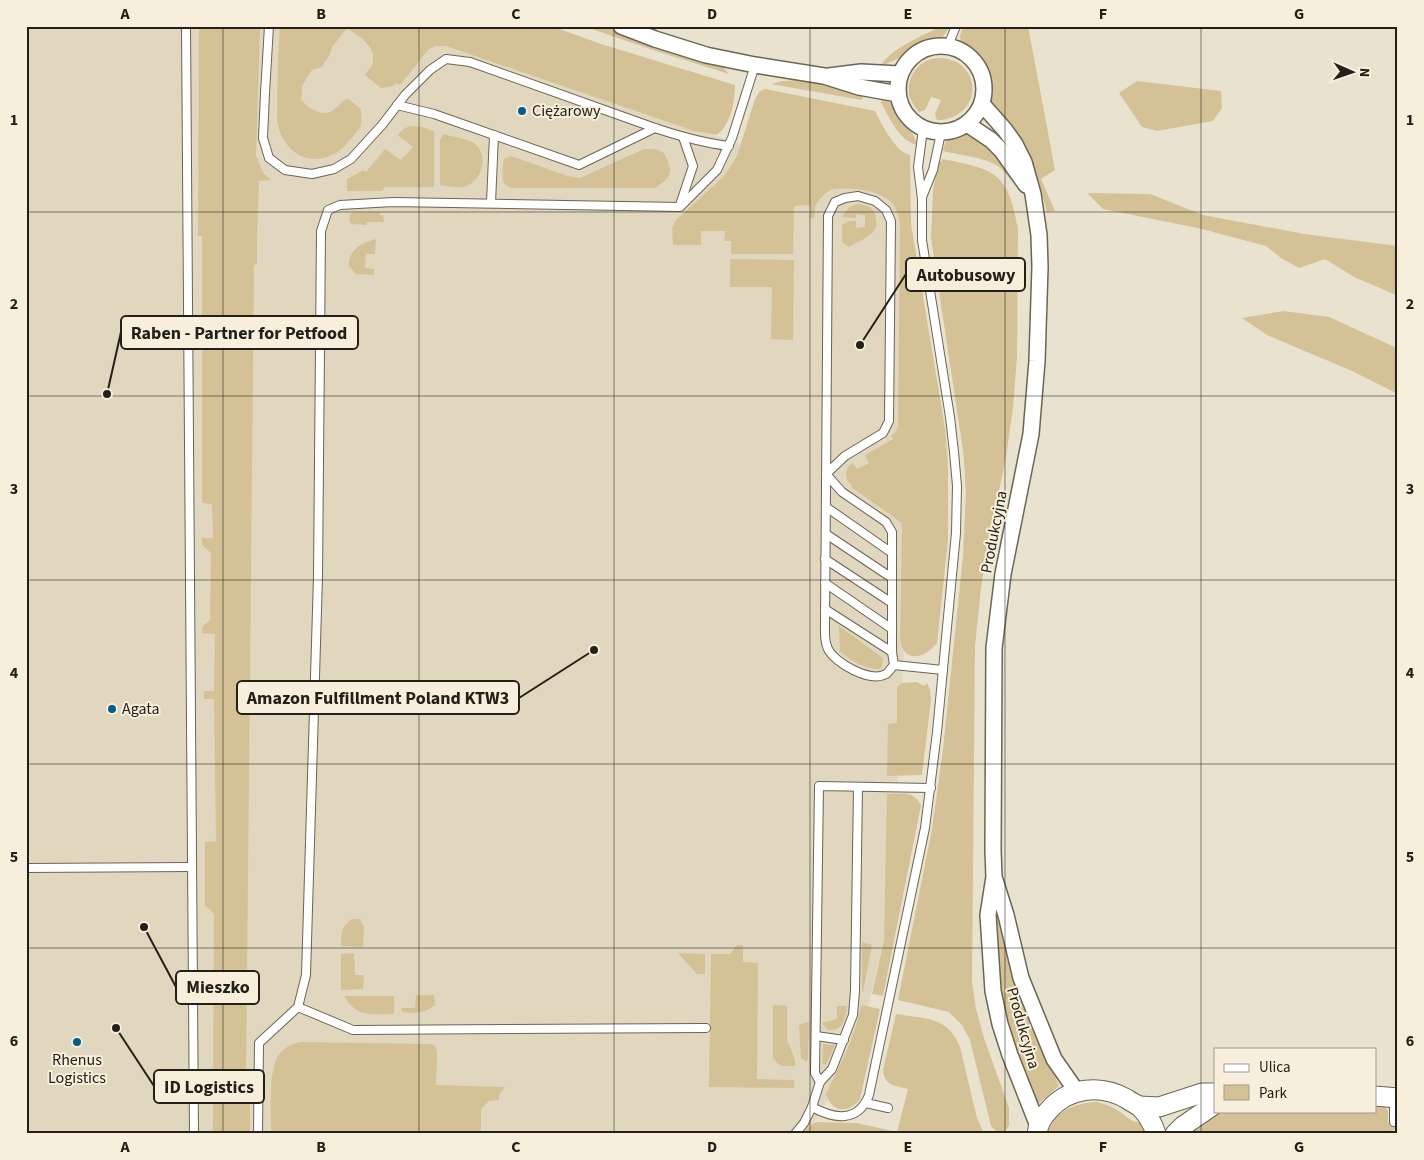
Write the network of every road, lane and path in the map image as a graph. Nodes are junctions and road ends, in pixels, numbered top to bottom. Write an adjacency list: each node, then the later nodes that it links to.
1 (186, 26): 38 (lane)
2 (269, 26): 11 (lane)
3 (621, 26): 6 (street)
4 (956, 26): 5 (lane)
5 (948, 46): 7 (street); 10 (street)
6 (755, 66): 8 (street); 18 (lane)
7 (900, 74): 8 (street); 9 (street)
8 (824, 76): 9 (street)
9 (898, 94): 14 (street)
10 (982, 104): 12 (street); 19 (street, Produkcyjna)
11 (397, 105): 13 (lane); 16 (lane)
12 (967, 124): 15 (street); 19 (street, Produkcyjna)
13 (655, 128): 16 (lane); 17 (lane)
14 (923, 129): 15 (street); 20 (lane)
15 (941, 133): 20 (lane)
16 (494, 135): 21 (lane)
17 (683, 137): 18 (lane); 22 (lane)
18 (729, 146): 22 (lane)
19 (1033, 194): 40 (street, Produkcyjna)
20 (922, 199): 35 (lane)
21 (491, 203): 22 (lane); 41 (lane)
22 (680, 207)
23 (826, 474): 23 (lane); 24 (lane); 26 (lane)
24 (826, 507): 25 (lane); 26 (lane)
25 (826, 534): 27 (lane); 28 (lane)
26 (892, 553): 28 (lane)
27 (825, 559): 29 (lane); 30 (lane)
28 (892, 578): 30 (lane)
29 (825, 583): 31 (lane); 32 (lane)
30 (892, 603): 32 (lane)
31 (825, 608): 33 (lane); 34 (lane)
32 (892, 629): 33 (lane)
33 (892, 652): 34 (lane)
34 (894, 665): 35 (lane)
35 (943, 670): 37 (lane)
36 (858, 787): 37 (lane); 43 (lane); 44 (lane)
37 (931, 788): 49 (lane)
38 (192, 867): 39 (lane); 56 (lane)
39 (26, 868)
40 (994, 877): 46 (street, Produkcyjna); 55 (street, Produkcyjna)
41 (298, 1007): 42 (lane); 57 (lane)
42 (706, 1028)
43 (816, 1036): 44 (lane); 45 (lane)
44 (844, 1040): 45 (lane)
45 (820, 1082): 52 (lane)
46 (1077, 1092): 51 (street); 55 (street)
47 (1214, 1093): 51 (street)
48 (1389, 1097): 54 (lane)
49 (866, 1103): 52 (lane); 53 (lane)
50 (1214, 1105): 60 (street)
51 (1139, 1106): 59 (street)
52 (812, 1107): 58 (lane)
53 (888, 1108)
54 (1394, 1122)
55 (1037, 1130)
56 (194, 1134)
57 (258, 1134)
58 (796, 1134)
59 (1156, 1134)
60 (1175, 1134)

